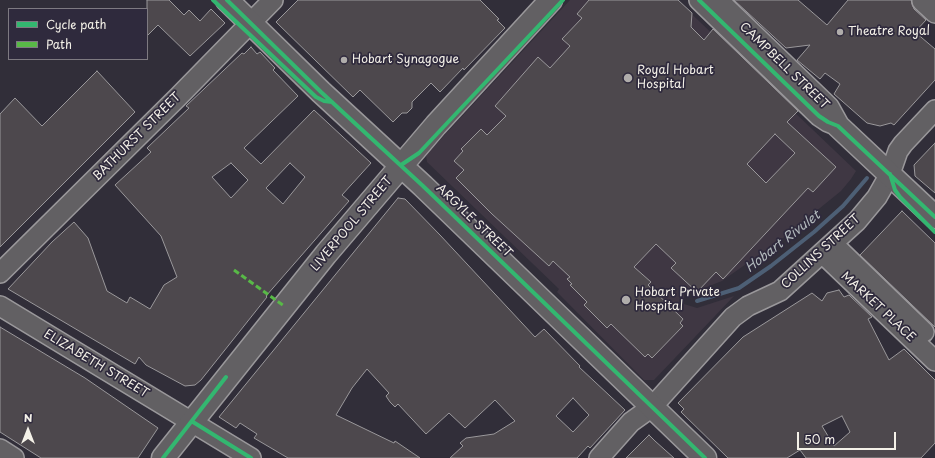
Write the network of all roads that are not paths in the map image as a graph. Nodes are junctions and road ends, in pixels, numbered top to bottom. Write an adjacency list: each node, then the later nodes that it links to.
1 (227, 0): 6 (main road, ARGYLE STREET)
2 (273, 0): 6 (street, BATHURST STREET)
3 (551, 0): 9 (main road, LIVERPOOL STREET)
4 (699, 0): 8 (street)
5 (716, 0): 8 (main road, CAMPBELL STREET)
6 (250, 22): 9 (main road, ARGYLE STREET); 13 (street, BATHURST STREET)
7 (935, 110): 10 (street, COLLINS STREET)
8 (838, 126): 10 (main road, CAMPBELL STREET)
9 (401, 165): 18 (main road, ARGYLE STREET); 19 (main road, LIVERPOOL STREET)
10 (890, 174): 11 (main road, CAMPBELL STREET); 12 (street, COLLINS STREET)
11 (935, 217)
12 (827, 249): 15 (street, MARKET PLACE); 18 (street, COLLINS STREET)
13 (0, 272)
14 (0, 306): 19 (street, ELIZABETH STREET)
15 (902, 321): 16 (street, MARKET PLACE); 17 (street, MARKET PLACE)
16 (935, 343)
17 (935, 360)
18 (652, 407): 24 (street, COLLINS STREET); 25 (street); 26 (main road, ARGYLE STREET)
19 (193, 422): 22 (main road, LIVERPOOL STREET); 23 (street, ELIZABETH STREET)
20 (0, 450): 21 (street)
21 (14, 458)
22 (163, 458)
23 (251, 458)
24 (599, 458)
25 (613, 458)
26 (704, 458)

